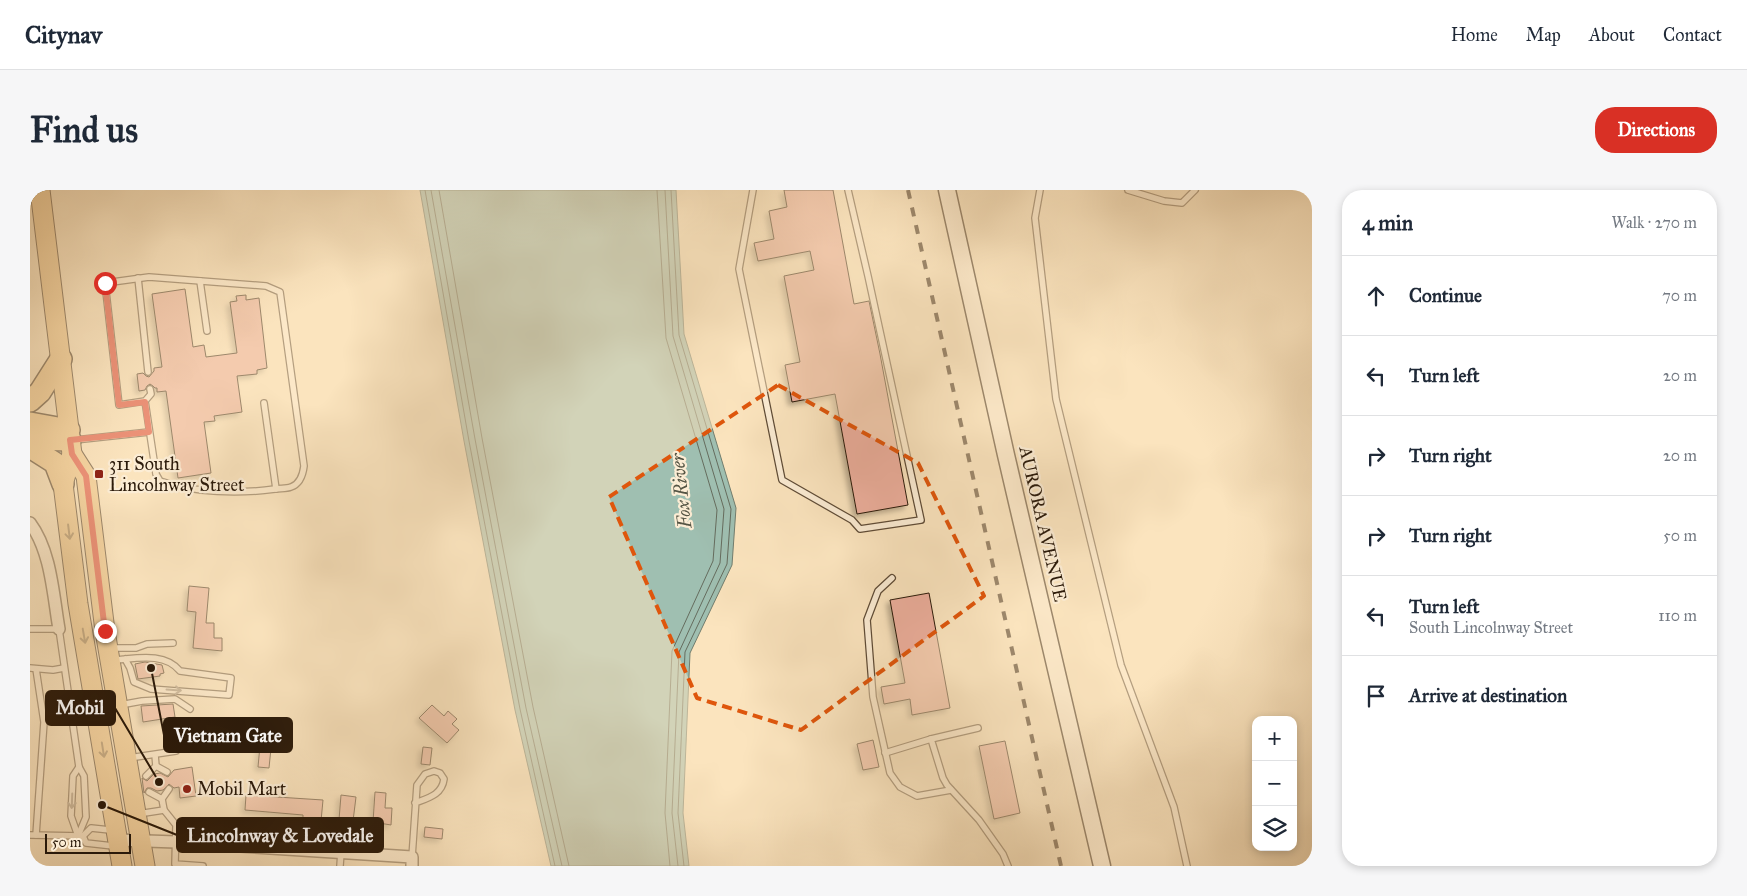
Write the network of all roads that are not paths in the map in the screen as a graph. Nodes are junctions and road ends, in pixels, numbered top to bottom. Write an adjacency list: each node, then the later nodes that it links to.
1 (40, 190): 11 (main road)
2 (753, 190): 3 (lane)
3 (848, 190)
4 (947, 190): 66 (main road, AURORA AVENUE)
5 (1040, 190): 67 (lane)
6 (1128, 190): 7 (lane)
7 (1194, 190)
8 (138, 278): 9 (lane); 12 (lane); 15 (lane)
9 (200, 281): 10 (lane); 23 (lane)
10 (207, 331)
11 (61, 359): 14 (highway); 20 (main road)
12 (148, 372)
13 (150, 389): 15 (lane)
14 (30, 400)
15 (145, 402): 18 (lane)
16 (264, 403): 23 (lane)
17 (30, 423): 20 (highway)
18 (149, 432): 20 (lane); 23 (lane)
19 (30, 439): 20 (highway)
20 (70, 441): 22 (main road); 29 (main road)
21 (30, 447): 22 (highway)
22 (63, 484): 55 (main road, one-way to 55)
23 (276, 489)
24 (30, 523): 27 (street)
25 (892, 578): 38 (lane)
26 (30, 629): 27 (lane)
27 (58, 629): 30 (lane)
28 (172, 643): 29 (lane)
29 (114, 656): 29 (lane, one-way to 29); 32 (main road)
30 (64, 668): 31 (lane); 41 (lane)
31 (33, 669): 53 (lane)
32 (118, 705): 33 (lane); 39 (main road)
33 (190, 709)
34 (978, 728): 35 (lane)
35 (931, 739): 38 (lane); 47 (lane)
36 (176, 751): 37 (lane)
37 (155, 754): 39 (lane); 40 (lane)
38 (885, 754): 47 (lane)
39 (127, 759): 52 (main road)
40 (156, 766): 42 (lane); 43 (lane); 44 (lane)
41 (79, 767): 54 (lane); 54 (lane, one-way to 54)
42 (167, 772)
43 (158, 774)
44 (146, 776)
45 (170, 789): 49 (lane)
46 (160, 790): 49 (lane)
47 (951, 790): 65 (lane)
48 (149, 792): 49 (lane)
49 (162, 799): 51 (lane)
50 (415, 803): 50 (lane); 59 (lane)
51 (164, 810): 52 (lane); 57 (lane)
52 (136, 814): 56 (main road)
53 (33, 835): 54 (lane)
54 (81, 836): 55 (lane); 55 (lane)
55 (118, 840): 56 (street); 61 (main road)
56 (140, 840): 57 (street); 62 (main road)
57 (176, 842): 58 (street); 60 (lane)
58 (340, 852): 59 (street); 64 (lane)
59 (412, 862)
60 (174, 865): 63 (lane)
61 (122, 866)
62 (144, 866)
63 (203, 866)
64 (340, 866)
65 (1008, 866)
66 (1102, 866)
67 (1188, 866)

